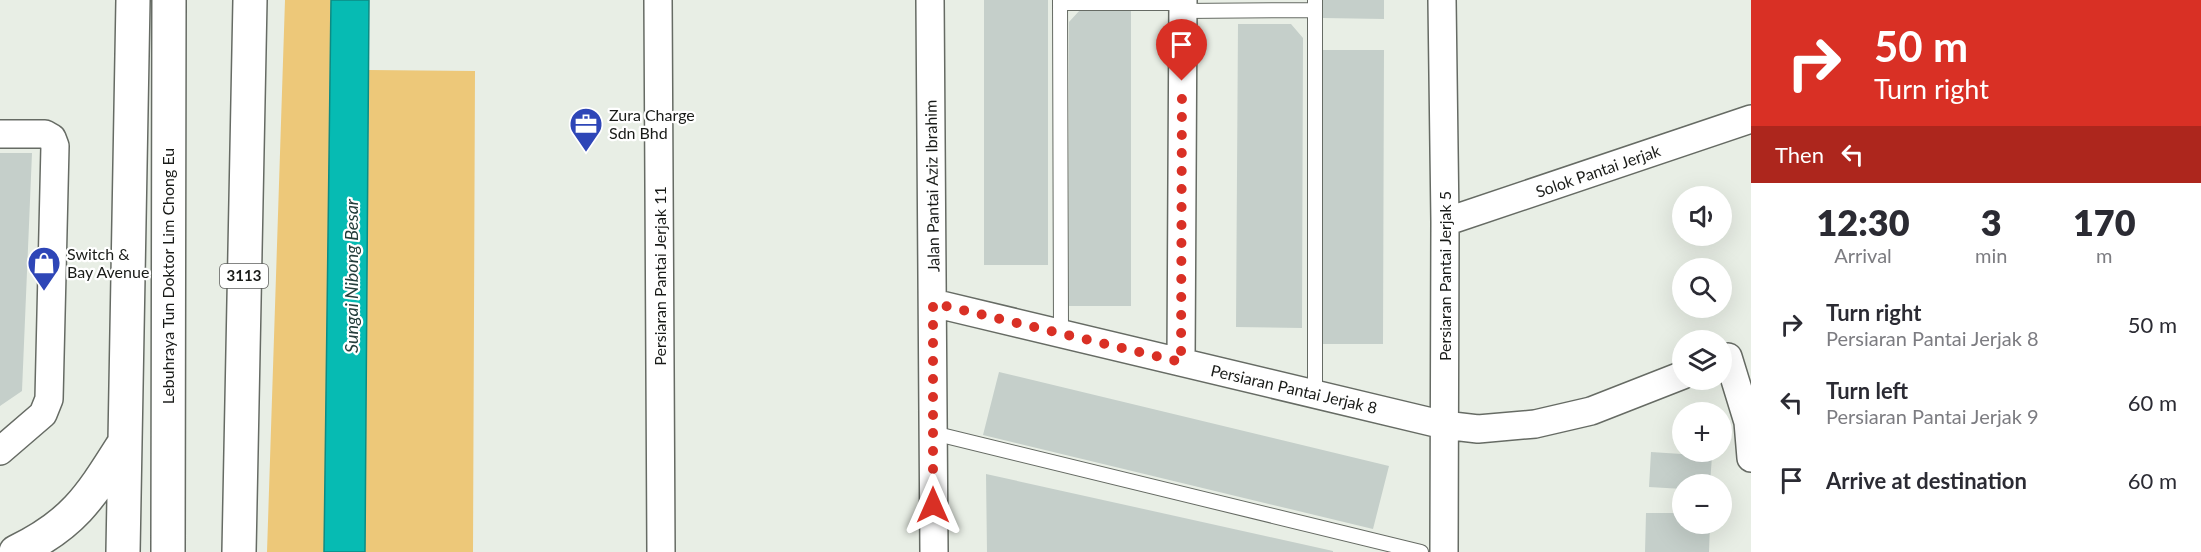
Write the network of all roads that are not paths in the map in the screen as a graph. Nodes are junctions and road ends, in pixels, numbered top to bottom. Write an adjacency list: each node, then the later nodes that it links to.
1 (133, 0): 21 (highway)
2 (169, 0): 26 (highway, Lebuhraya Tun Doktor Lim Chong Eu)
3 (250, 0): 27 (highway, 3113)
4 (658, 0): 28 (street, Persiaran Pantai Jerjak 11)
5 (930, 0): 13 (street, Jalan Pantai Aziz Ibrahim)
6 (1060, 1): 8 (lane); 14 (lane)
7 (1448, 2): 12 (street, Persiaran Pantai Jerjak 5)
8 (1183, 5): 9 (lane); 16 (street)
9 (1315, 5): 18 (lane)
10 (1751, 119): 12 (street, Solok Pantai Jerjak)
11 (0, 134): 22 (street)
12 (1445, 222): 19 (street, Persiaran Pantai Jerjak 5)
13 (933, 303): 14 (street, Persiaran Pantai Jerjak 8); 20 (street, Jalan Pantai Aziz Ibrahim)
14 (1061, 333): 16 (street, Persiaran Pantai Jerjak 8)
15 (1734, 355): 23 (street)
16 (1181, 362): 18 (street, Persiaran Pantai Jerjak 8)
17 (1672, 379): 19 (street, Persiaran Pantai Jerjak 8)
18 (1315, 394): 19 (street, Persiaran Pantai Jerjak 8)
19 (1444, 425): 31 (street, Persiaran Pantai Jerjak 5)
20 (933, 433): 29 (street, Jalan Pantai Aziz Ibrahim); 30 (lane)
21 (123, 445): 24 (highway); 25 (highway)
22 (0, 451)
23 (1751, 458)
24 (16, 552)
25 (123, 552)
26 (168, 552)
27 (238, 552)
28 (661, 552)
29 (934, 552)
30 (1421, 552)
31 (1444, 552)

